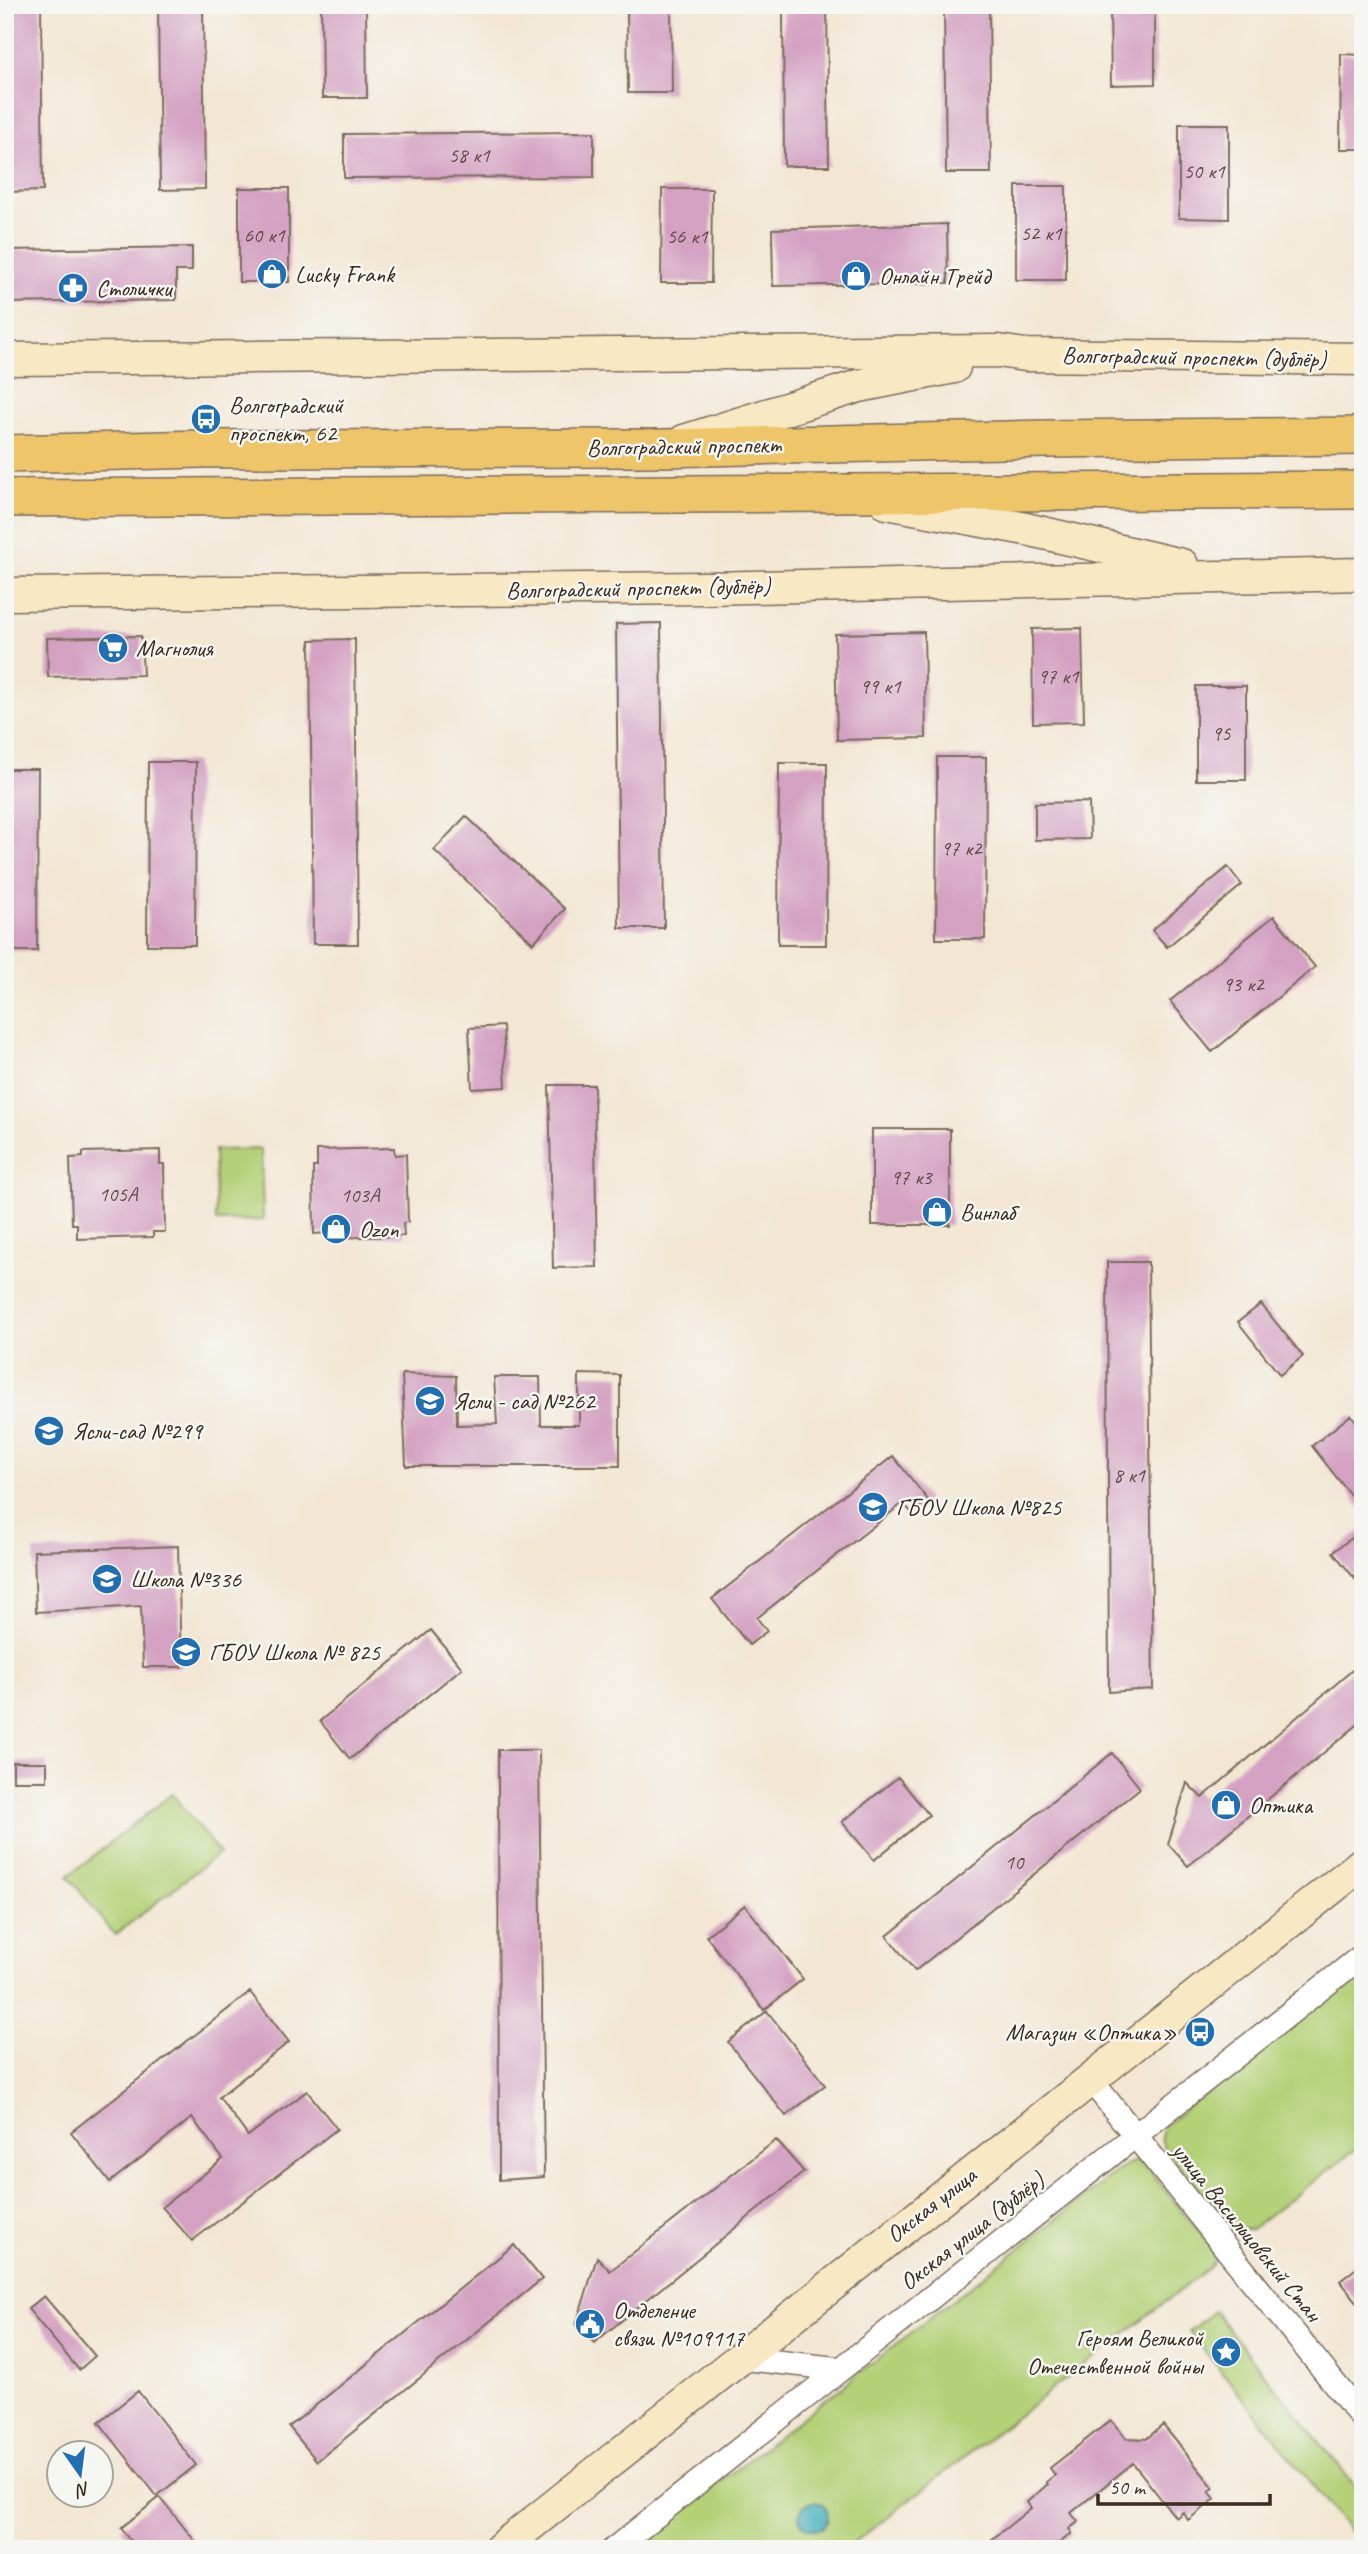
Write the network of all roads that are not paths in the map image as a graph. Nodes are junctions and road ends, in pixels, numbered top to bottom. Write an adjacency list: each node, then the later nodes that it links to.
1 (1025, 355): 2 (main road, Волгоградский проспект (дублёр)); 3 (main road, Волгоградский проспект (дублёр)); 5 (main road, Волгоградский проспект (дублёр))
2 (5, 359)
3 (1363, 359)
4 (1363, 436): 5 (main road, Волгоградский проспект)
5 (663, 448): 6 (main road, Волгоградский проспект)
6 (5, 454)
7 (1363, 489): 8 (main road, Волгоградский проспект)
8 (829, 492): 9 (main road, Волгоградский проспект); 11 (main road, Волгоградский проспект (дублёр))
9 (5, 498)
10 (1363, 574): 11 (main road, Волгоградский проспект (дублёр))
11 (1270, 576): 12 (main road, Волгоградский проспект (дублёр))
12 (5, 594)
13 (1363, 1863): 15 (main road, Окская улица)
14 (1363, 1955): 16 (street, Окская улица (дублёр))
15 (1090, 2079): 16 (street, улица Васильцовский Стан); 17 (main road, Окская улица)
16 (1135, 2135): 18 (street, Окская улица (дублёр)); 19 (street, улица Васильцовский Стан)
17 (740, 2358): 18 (street); 20 (main road, Окская улица)
18 (841, 2369): 21 (street, Окская улица (дублёр))
19 (1363, 2419)
20 (500, 2549)
21 (614, 2549)

